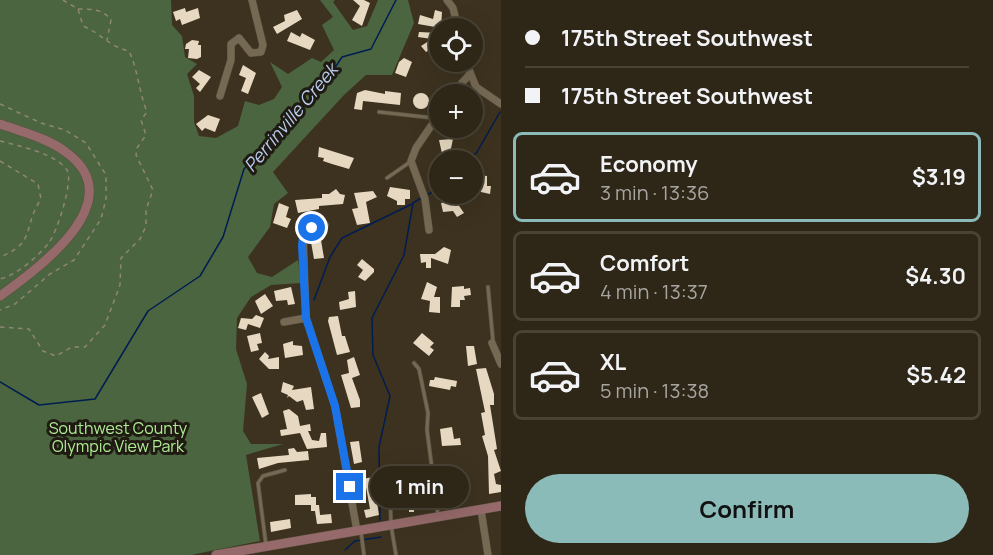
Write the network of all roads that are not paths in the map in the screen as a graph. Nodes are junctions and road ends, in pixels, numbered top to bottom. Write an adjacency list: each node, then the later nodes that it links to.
1 (252, 0): 7 (street)
2 (447, 0): 3 (street)
3 (455, 18)
4 (468, 72): 5 (street)
5 (469, 75): 6 (street); 8 (street)
6 (461, 84)
7 (220, 96)
8 (501, 104)
9 (379, 112): 10 (lane)
10 (429, 115)
11 (0, 124): 18 (street)
12 (429, 128): 13 (street)
13 (411, 162): 14 (lane); 16 (street)
14 (387, 178)
15 (325, 225): 19 (street)
16 (429, 230)
17 (488, 287): 21 (lane)
18 (0, 296)
19 (306, 318): 20 (street); 30 (street)
20 (284, 322)
21 (492, 343): 23 (street)
22 (414, 363): 28 (lane)
23 (501, 364)
24 (285, 470): 31 (lane)
25 (390, 489): 29 (lane)
26 (501, 506): 27 (street)
27 (481, 510): 28 (street); 35 (street)
28 (439, 517): 29 (street)
29 (391, 525): 30 (street); 34 (lane)
30 (358, 531): 31 (street); 33 (lane)
31 (267, 551): 32 (street)
32 (216, 555)
33 (364, 555)
34 (396, 555)
35 (488, 555)

